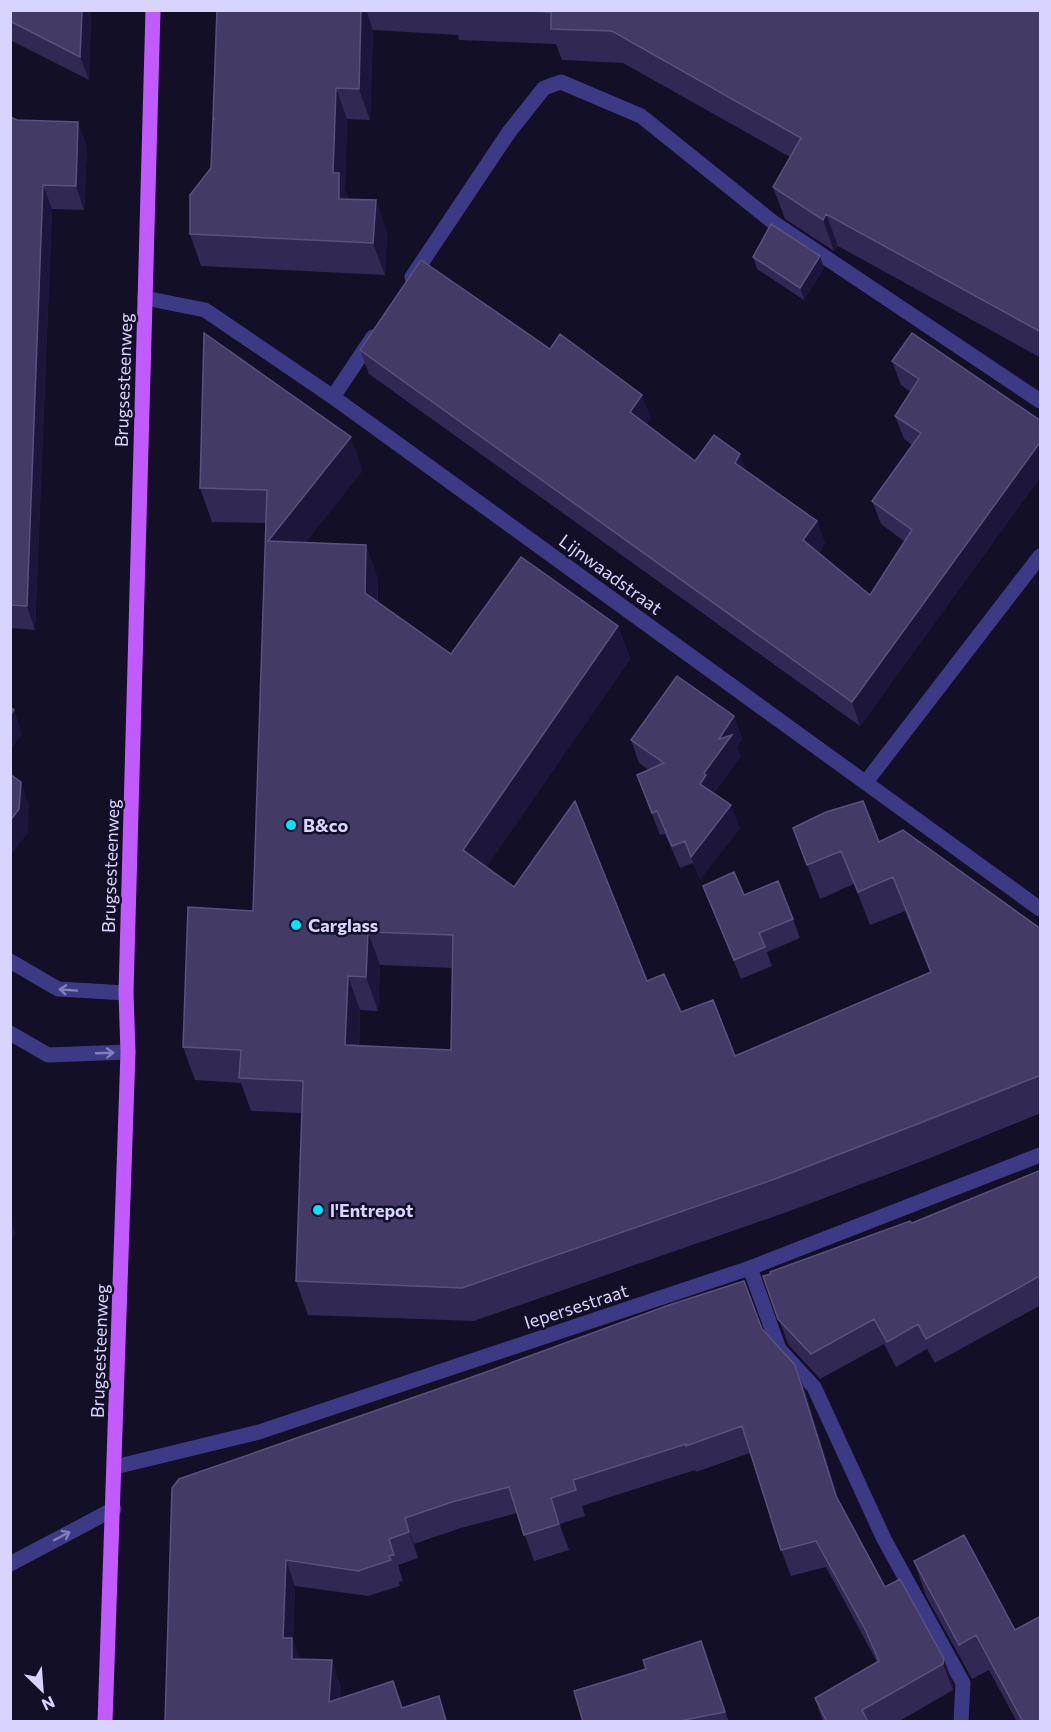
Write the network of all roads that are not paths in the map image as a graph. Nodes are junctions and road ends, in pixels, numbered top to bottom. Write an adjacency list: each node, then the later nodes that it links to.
1 (153, 10): 3 (main road, Brugsesteenweg)
2 (405, 288): 6 (street)
3 (145, 298): 5 (street, Lijnwaadstraat); 11 (main road, Brugsesteenweg)
4 (379, 327): 5 (street)
5 (333, 397): 8 (street, Lijnwaadstraat)
6 (1041, 401)
7 (1041, 556): 8 (street)
8 (866, 782): 9 (street, Lijnwaadstraat)
9 (1041, 909)
10 (10, 961): 11 (street, one-way to 10)
11 (126, 993): 13 (main road, Brugsesteenweg)
12 (10, 1033): 13 (street, one-way to 13)
13 (128, 1052): 16 (main road, Brugsesteenweg)
14 (1041, 1155): 15 (street, Iepersestraat)
15 (750, 1268): 16 (street, Iepersestraat); 20 (street)
16 (115, 1467): 17 (main road, Brugsesteenweg)
17 (114, 1509): 18 (street, one-way to 17); 19 (main road, Brugsesteenweg)
18 (10, 1564)
19 (105, 1722)
20 (961, 1722)

